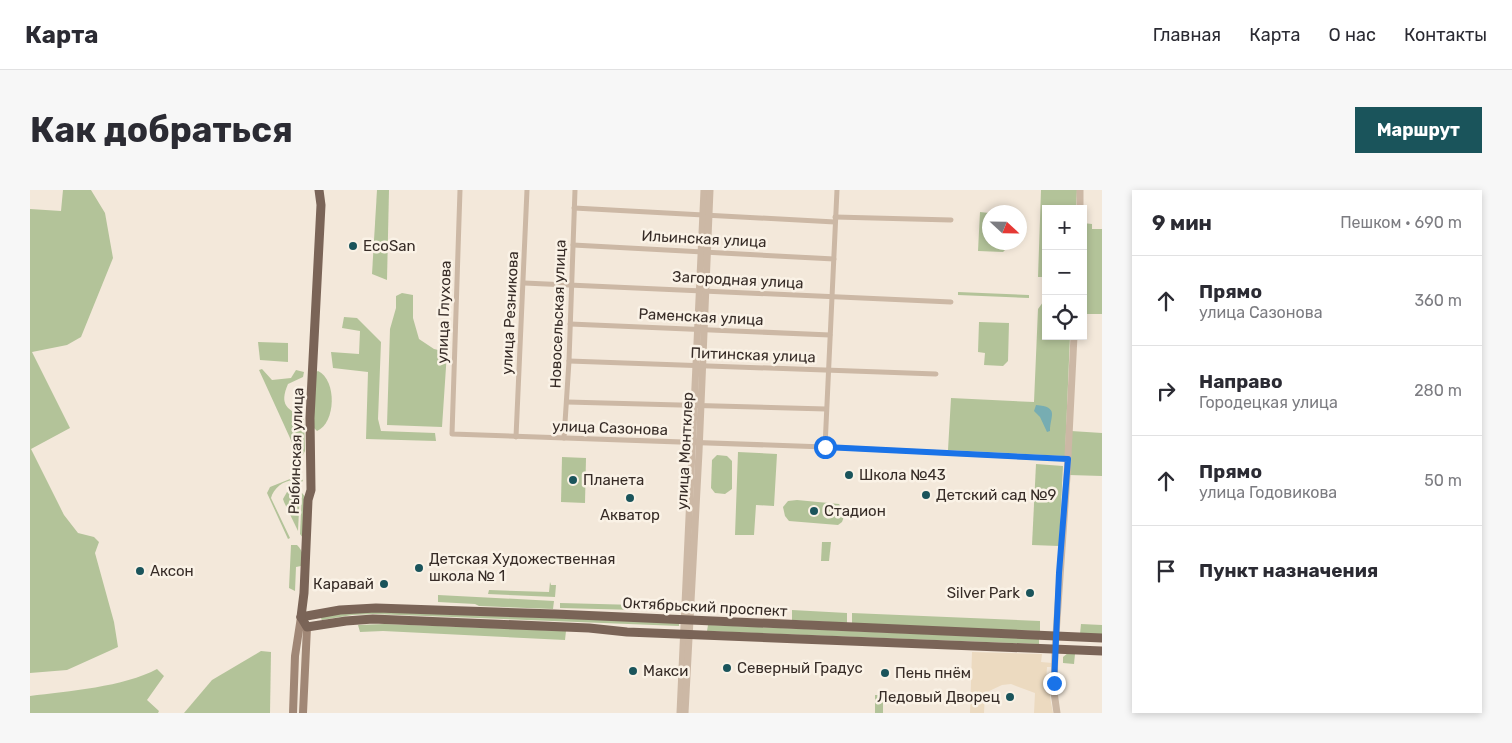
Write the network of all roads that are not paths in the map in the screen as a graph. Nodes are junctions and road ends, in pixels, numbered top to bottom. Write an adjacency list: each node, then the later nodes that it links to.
1 (319, 190): 39 (main road, Рыбинская улица)
2 (460, 190): 33 (street, улица Глухова)
3 (528, 190): 17 (street, улица Резникова)
4 (575, 190): 10 (street, Новосельская улица)
5 (704, 190): 11 (street, улица Монтклер)
6 (710, 190): 11 (street, улица Монтклер)
7 (837, 190): 12 (street)
8 (1080, 190): 9 (street)
9 (1080, 205)
10 (574, 208): 11 (street); 14 (street, Новосельская улица)
11 (706, 215): 12 (street); 15 (street, улица Монтклер)
12 (835, 220): 13 (street); 16 (street)
13 (951, 220)
14 (573, 245): 15 (street, Ильинская улица); 18 (street, Новосельская улица)
15 (704, 252): 16 (street, Ильинская улица); 19 (street, улица Монтклер)
16 (834, 259): 20 (street)
17 (524, 283): 18 (street, Загородная улица); 34 (street, улица Резникова)
18 (572, 285): 19 (street, Загородная улица); 22 (street, Новосельская улица)
19 (703, 290): 20 (street, Загородная улица); 23 (street, улица Монтклер)
20 (832, 297): 21 (street, Загородная улица); 24 (street)
21 (951, 302)
22 (570, 324): 23 (street, Раменская улица); 26 (street, Новосельская улица)
23 (701, 329): 24 (street, Раменская улица); 27 (street, улица Монтклер)
24 (830, 335): 28 (street)
25 (1074, 340): 38 (street)
26 (569, 360): 27 (street, Питинская улица); 30 (street, Новосельская улица)
27 (700, 366): 28 (street, Питинская улица); 31 (street, улица Монтклер)
28 (828, 370): 29 (street, Питинская улица); 32 (street)
29 (936, 374)
30 (567, 402): 31 (street); 35 (street, Новосельская улица)
31 (698, 405): 32 (street); 36 (street, улица Монтклер)
32 (826, 409): 37 (street)
33 (452, 434): 34 (street, улица Сазонова)
34 (516, 437): 35 (street, улица Сазонова)
35 (564, 438): 36 (street, улица Сазонова)
36 (696, 443): 37 (street, улица Сазонова); 40 (street, улица Монтклер)
37 (825, 447): 38 (street, улица Сазонова)
38 (1068, 459): 43 (street)
39 (305, 616): 40 (main road, Октябрьский проспект); 41 (main road); 47 (main road, Рыбинская улица)
40 (687, 620): 42 (street, улица Монтклер); 43 (main road, Октябрьский проспект)
41 (307, 627): 42 (main road, Октябрьский проспект); 48 (main road)
42 (686, 634): 45 (main road, Октябрьский проспект); 49 (street, улица Монтклер); 50 (street, улица Монтклер)
43 (1056, 636): 44 (main road, Октябрьский проспект); 45 (street)
44 (1102, 638)
45 (1055, 649): 46 (main road, Октябрьский проспект); 51 (street)
46 (1102, 651)
47 (293, 713)
48 (303, 713)
49 (680, 713)
50 (685, 713)
51 (1058, 713)

